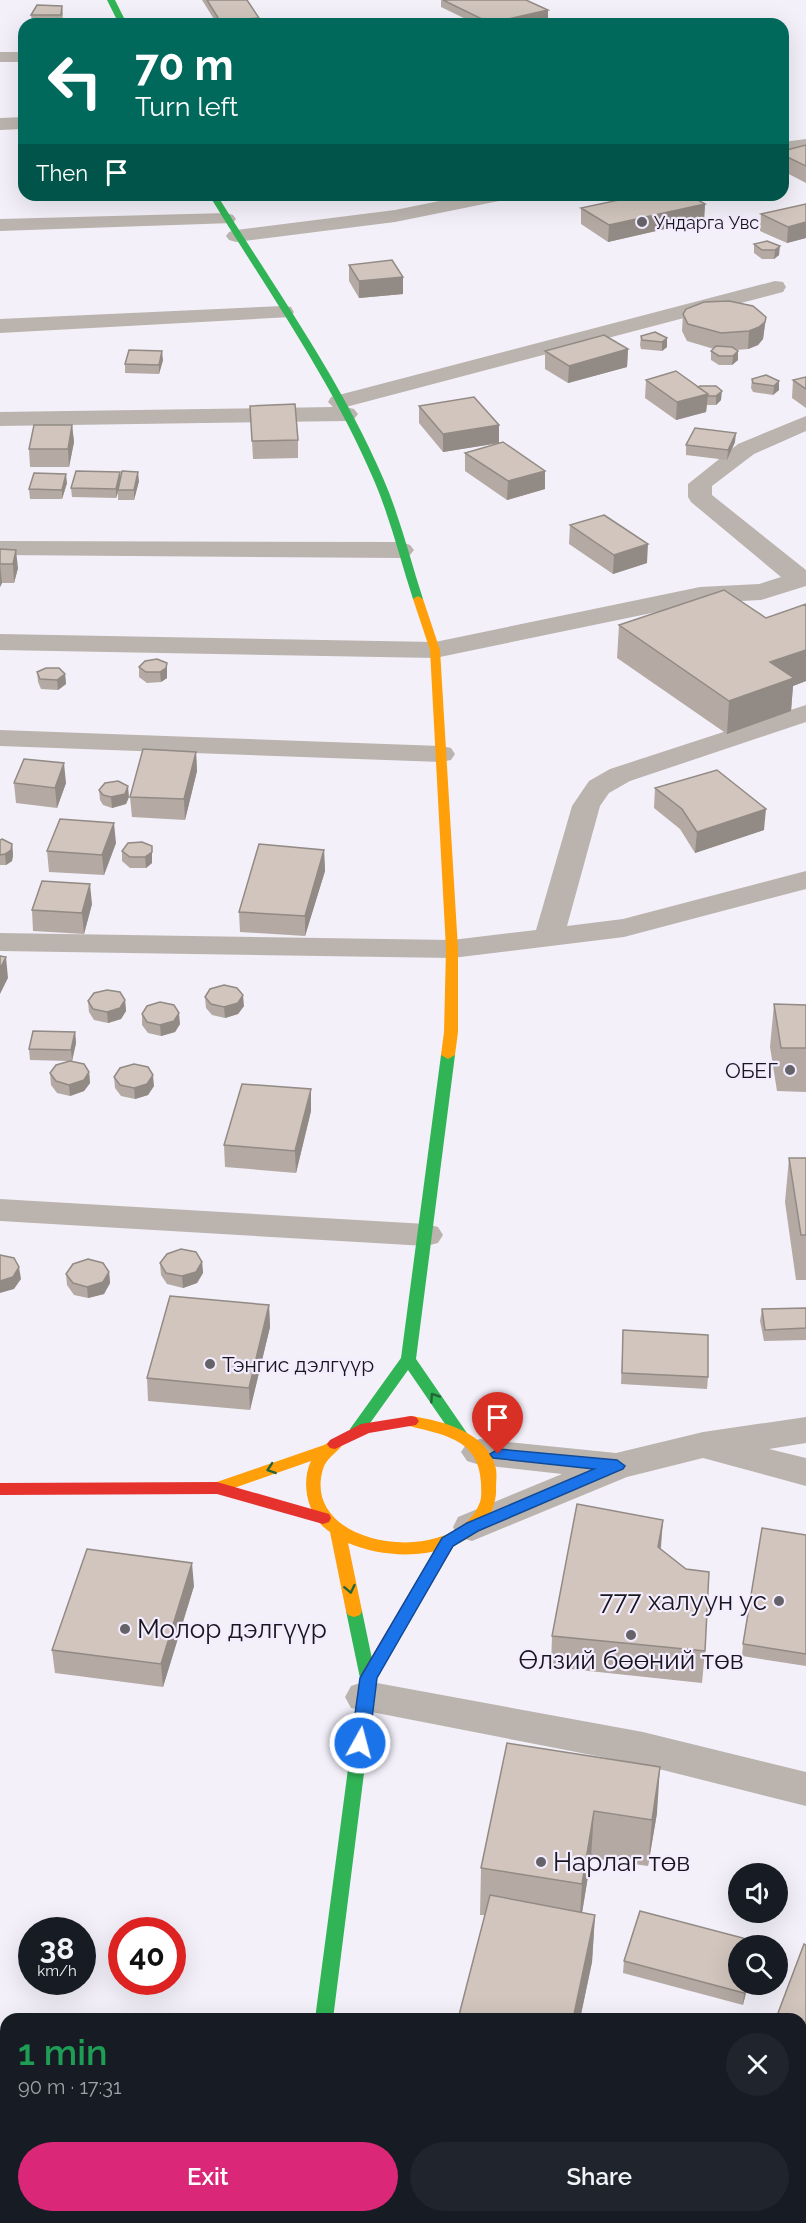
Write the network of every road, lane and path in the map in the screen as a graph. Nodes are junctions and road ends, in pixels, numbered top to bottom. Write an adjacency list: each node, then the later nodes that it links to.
1 (111, 0): 2 (street)
2 (120, 18)
3 (0, 57): 4 (street)
4 (18, 57)
5 (18, 123): 6 (street)
6 (0, 124)
7 (806, 145): 8 (street)
8 (789, 147)
9 (216, 201): 12 (street)
10 (469, 201): 12 (street)
11 (0, 225): 12 (street)
12 (231, 228): 14 (street)
13 (775, 287): 16 (street)
14 (283, 312): 15 (street); 16 (street)
15 (0, 326)
16 (343, 408): 17 (street); 20 (street)
17 (0, 418)
18 (806, 423): 21 (street)
19 (0, 548): 20 (street)
20 (400, 550): 23 (street)
21 (803, 579): 23 (street)
22 (0, 642): 23 (street)
23 (435, 650): 26 (street)
24 (806, 713): 28 (street)
25 (0, 738): 26 (street)
26 (441, 754): 30 (street)
27 (806, 880): 28 (street)
28 (549, 937): 30 (street)
29 (0, 942): 30 (street)
30 (452, 949): 32 (street)
31 (0, 1210): 32 (street)
32 (426, 1234): 33 (street)
33 (408, 1359): 34 (street); 36 (street, one-way to 33)
34 (358, 1429): 36 (street); 38 (street)
35 (806, 1430): 37 (street)
36 (470, 1444): 39 (street); 45 (street)
37 (703, 1445): 39 (street); 40 (street)
38 (326, 1450): 41 (street, one-way to 41); 43 (street)
39 (617, 1466): 45 (street)
40 (806, 1472)
41 (217, 1488): 42 (street); 43 (street)
42 (0, 1489)
43 (323, 1518): 44 (street)
44 (338, 1532): 45 (street); 46 (street, one-way to 46)
45 (460, 1534): 46 (street)
46 (367, 1688): 47 (street); 48 (street)
47 (806, 1789)
48 (325, 2013)

